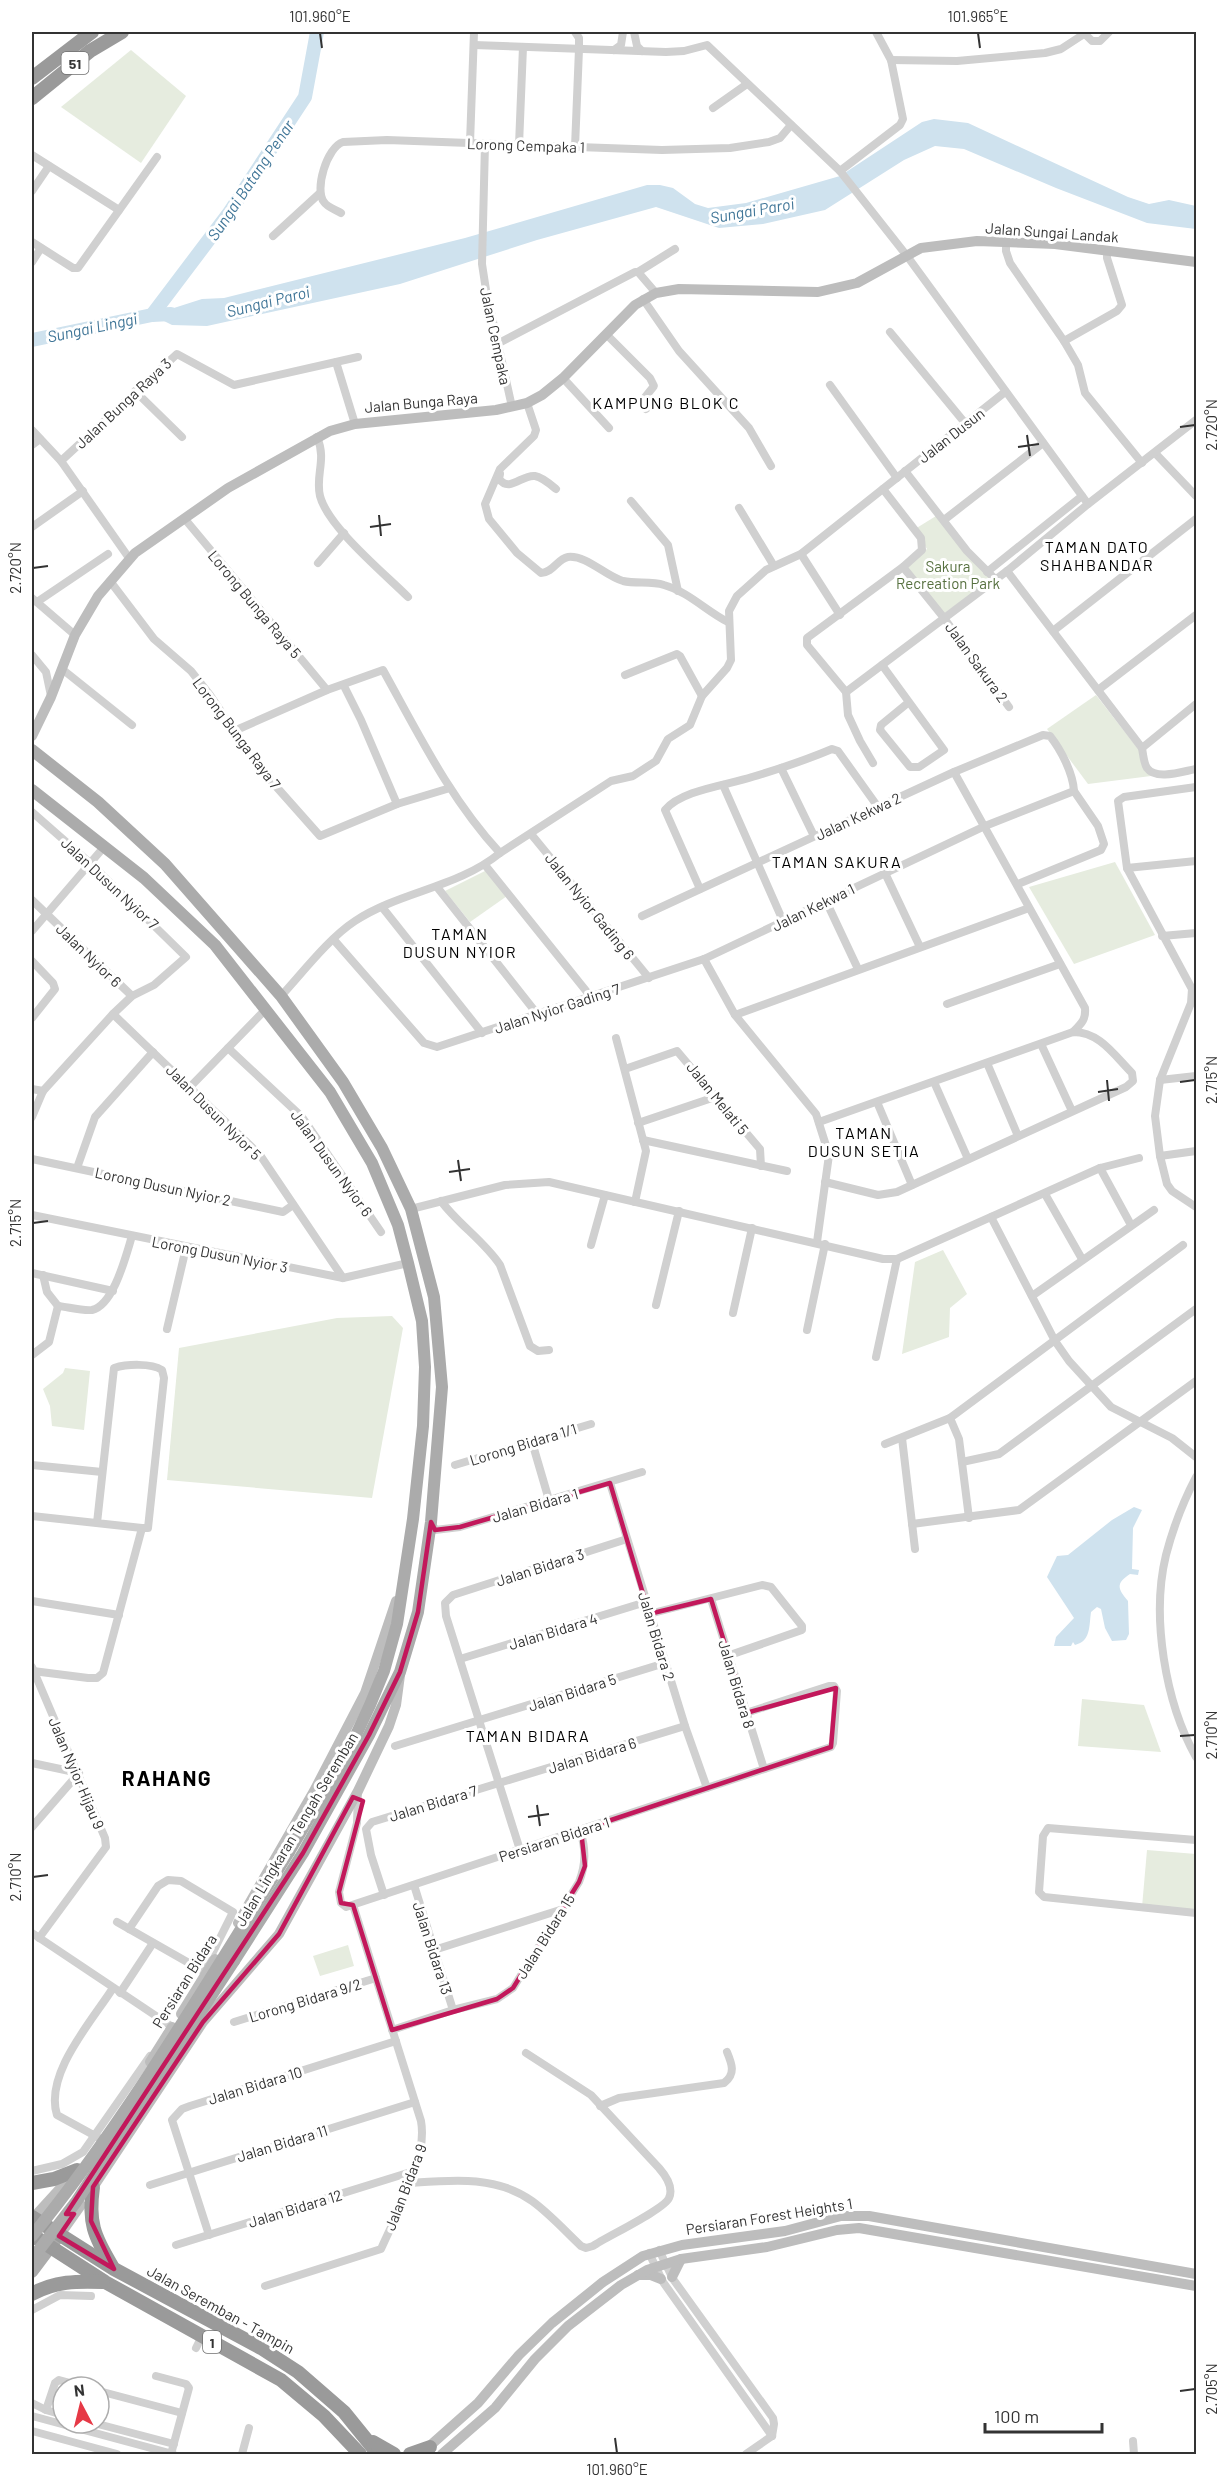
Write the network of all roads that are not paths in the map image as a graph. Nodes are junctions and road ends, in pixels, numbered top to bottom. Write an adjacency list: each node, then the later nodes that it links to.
1 (92, 32): 16 (highway, 51)
2 (122, 32): 18 (highway, 51)
3 (474, 32): 10 (street)
4 (574, 32): 12 (street)
5 (623, 32): 13 (street)
6 (634, 32): 14 (street)
7 (876, 32): 15 (street)
8 (1109, 32): 9 (street)
9 (1083, 33): 15 (street)
10 (474, 45): 11 (street); 21 (street)
11 (523, 47): 12 (street); 23 (street)
12 (579, 49): 13 (street); 24 (street)
13 (614, 50): 14 (street)
14 (642, 51): 17 (street)
15 (891, 60): 28 (street)
16 (32, 78)
17 (747, 84): 19 (street); 20 (street)
18 (32, 98)
19 (713, 108)
20 (791, 125): 24 (street, Lorong Cempaka 1); 28 (street)
21 (470, 143): 22 (street, Lorong Cempaka 1); 30 (street, Lorong Cempaka 1)
22 (485, 144): 23 (street, Lorong Cempaka 1); 48 (street, Jalan Cempaka)
23 (519, 145): 24 (street, Lorong Cempaka 1)
24 (575, 147)
25 (32, 155): 27 (street)
26 (157, 157): 31 (street)
27 (49, 166): 29 (street); 31 (street)
28 (842, 174): 39 (street)
29 (32, 191)
30 (320, 193): 32 (street); 33 (street)
31 (119, 210): 36 (street)
32 (341, 213)
33 (273, 236)
34 (1006, 241): 38 (street, Jalan Sungai Landak); 39 (street, Jalan Sungai Landak); 47 (street)
35 (32, 242): 36 (street)
36 (41, 248): 40 (street)
37 (675, 249): 42 (street)
38 (1107, 250): 41 (street, Jalan Sungai Landak); 47 (street)
39 (907, 256): 43 (street, Jalan Bunga Raya); 54 (street)
40 (32, 262)
41 (1197, 262)
42 (638, 272): 43 (street); 48 (street)
43 (656, 293): 44 (street, Jalan Bunga Raya)
44 (643, 299): 46 (street, Jalan Bunga Raya); 71 (street)
45 (890, 332): 59 (street)
46 (606, 334): 51 (street, Jalan Bunga Raya); 57 (street)
47 (1064, 341): 70 (street)
48 (497, 344): 56 (street, Jalan Cempaka)
49 (358, 357): 50 (street, Jalan Bunga Raya 3)
50 (336, 362): 53 (street, Jalan Bunga Raya 3); 60 (street)
51 (562, 378): 55 (street, Jalan Bunga Raya); 61 (street)
52 (830, 385): 74 (street)
53 (135, 391): 63 (street); 69 (street, Jalan Bunga Raya 3)
54 (1005, 392): 59 (street, Jalan Dusun); 66 (street)
55 (527, 403): 56 (street, Jalan Bunga Raya); 72 (street)
56 (512, 407): 60 (street, Jalan Bunga Raya)
57 (646, 409)
58 (1197, 420): 68 (street)
59 (965, 423): 73 (street, Jalan Dusun)
60 (355, 424): 64 (street, Jalan Bunga Raya)
61 (609, 428)
62 (32, 430): 65 (street)
63 (182, 437)
64 (317, 437): 83 (street, Jalan Bunga Raya); 87 (street)
65 (40, 439): 67 (street); 69 (street)
66 (1043, 443): 78 (street); 85 (street)
67 (32, 445)
68 (1155, 453): 70 (street); 79 (street)
69 (61, 461): 77 (street)
70 (1142, 463): 81 (street)
71 (771, 466)
72 (500, 469): 75 (street); 98 (street)
73 (905, 471): 74 (street, Jalan Dusun); 85 (street)
74 (897, 478): 76 (street, Jalan Dusun)
75 (556, 489)
76 (883, 489): 89 (street, Jalan Dusun); 93 (street)
77 (83, 491): 86 (street); 90 (street)
78 (1082, 496): 81 (street); 95 (street)
79 (1197, 496)
80 (632, 501): 98 (street)
81 (1088, 504): 94 (street)
82 (739, 508): 92 (street)
83 (184, 518): 90 (street, Jalan Bunga Raya); 112 (street, Lorong Bunga Raya 5)
84 (1197, 519): 105 (street)
85 (944, 520): 95 (street)
86 (32, 527)
87 (344, 533): 91 (street); 99 (street)
88 (108, 554): 100 (street)
89 (801, 555): 92 (street, Jalan Dusun); 101 (street)
90 (129, 558): 97 (street, Jalan Bunga Raya)
91 (318, 562)
92 (774, 567): 104 (street, Jalan Dusun)
93 (903, 567): 101 (street); 103 (street, Jalan Sakura 2)
94 (1007, 570): 96 (street); 105 (street)
95 (987, 572): 96 (street)
96 (995, 579): 103 (street)
97 (110, 582): 106 (street, Jalan Bunga Raya); 121 (street, Lorong Bunga Raya 7)
98 (678, 591): 104 (street)
99 (408, 597)
100 (34, 600): 106 (street)
101 (840, 615): 114 (street)
102 (1197, 615): 113 (street)
103 (944, 618): 108 (street); 119 (street, Jalan Sakura 2)
104 (728, 622): 115 (street)
105 (1053, 631): 113 (street)
106 (75, 635): 109 (street, Jalan Bunga Raya)
107 (32, 655): 116 (street)
108 (882, 665): 114 (street); 117 (street)
109 (62, 669): 116 (street, Jalan Bunga Raya); 120 (street)
110 (625, 675): 115 (street)
111 (344, 686): 112 (street); 131 (street); 134 (street)
112 (327, 690): 121 (street)
113 (1098, 690): 123 (street)
114 (846, 692): 125 (street)
115 (702, 696): 138 (street)
116 (51, 697): 122 (street, Jalan Bunga Raya)
117 (909, 702): 117 (street)
118 (1197, 704): 123 (street)
119 (1009, 707)
120 (132, 725)
121 (234, 731): 134 (street, Lorong Bunga Raya 7)
122 (32, 736)
123 (1142, 748): 127 (street)
124 (32, 750): 170 (main road, Jalan Lingkaran Tengah Seremban)
125 (873, 763)
126 (781, 768): 129 (street); 135 (street); 139 (street)
127 (1197, 769)
128 (954, 772): 133 (street, Jalan Kekwa 2); 135 (street, Jalan Kekwa 2); 137 (street)
129 (723, 785): 144 (street); 150 (street)
130 (1197, 787): 146 (street)
131 (450, 788): 134 (street, Lorong Bunga Raya 7); 141 (street)
132 (32, 790): 140 (main road, Jalan Lingkaran Tengah Seremban)
133 (1074, 791): 137 (street, Jalan Kekwa 1); 148 (street)
134 (397, 804)
135 (878, 807): 139 (street, Jalan Kekwa 2)
136 (32, 812): 143 (street, Jalan Dusun Nyior 7)
137 (985, 826): 147 (street, Jalan Kekwa 1); 148 (street)
138 (531, 834): 141 (street); 168 (street, Jalan Nyior Gading 6)
139 (814, 836): 144 (street, Jalan Kekwa 2)
140 (104, 847): 143 (street); 174 (main road, Jalan Lingkaran Tengah Seremban)
141 (500, 853): 145 (street)
142 (1197, 861): 146 (street)
143 (90, 863): 155 (street); 169 (street, Jalan Dusun Nyior 7)
144 (757, 863): 150 (street, Jalan Kekwa 2); 157 (street)
145 (485, 865): 149 (street); 171 (street)
146 (1127, 868): 160 (street)
147 (885, 873): 152 (street, Jalan Kekwa 1); 162 (street)
148 (1018, 884): 154 (street)
149 (437, 886): 153 (street); 176 (street)
150 (700, 889): 156 (street, Jalan Kekwa 2)
151 (32, 900): 155 (street, Jalan Nyior 6)
152 (826, 901): 157 (street, Jalan Kekwa 1); 167 (street)
153 (382, 907): 161 (street); 180 (street)
154 (1029, 908): 162 (street); 165 (street)
155 (47, 913): 158 (street); 169 (street, Jalan Nyior 6)
156 (642, 916)
157 (783, 921): 163 (street, Jalan Kekwa 1)
158 (32, 931)
159 (1197, 933): 160 (street)
160 (1162, 936): 172 (street)
161 (334, 940): 170 (street); 180 (street, Jalan Nyior Gading 7)
162 (920, 947): 167 (street)
163 (704, 959): 166 (street, Jalan Kekwa 1); 177 (street)
164 (32, 961): 178 (street)
165 (1060, 964): 173 (street); 179 (street)
166 (684, 966): 168 (street, Jalan Nyior Gading 7)
167 (858, 969): 177 (street)
168 (649, 978): 171 (street, Jalan Nyior Gading 7)
169 (132, 996): 175 (street)
170 (281, 996): 218 (main road, Jalan Lingkaran Tengah Seremban)
171 (591, 997): 176 (street, Jalan Nyior Gading 7)
172 (1194, 1002): 188 (street)
173 (947, 1004)
174 (266, 1009): 183 (street); 233 (main road, Jalan Lingkaran Tengah Seremban)
175 (113, 1014): 184 (street, Jalan Dusun Nyior 5); 192 (street)
176 (538, 1015): 180 (street, Jalan Nyior Gading 7)
177 (735, 1015): 197 (street)
178 (32, 1018)
179 (1072, 1032): 182 (street); 195 (street)
180 (482, 1033)
181 (616, 1038): 186 (street)
182 (1041, 1044): 185 (street); 195 (street)
183 (228, 1048): 190 (street); 225 (street, Jalan Dusun Nyior 6)
184 (153, 1052): 190 (street, Jalan Dusun Nyior 5); 207 (street)
185 (987, 1063): 189 (street); 199 (street)
186 (625, 1069): 193 (street, Jalan Melati 5); 198 (street)
187 (1197, 1076): 188 (street)
188 (1160, 1080): 202 (street)
189 (934, 1082): 194 (street); 205 (street)
190 (190, 1087): 216 (street, Jalan Dusun Nyior 5)
191 (32, 1089): 192 (street)
192 (43, 1091): 196 (street)
193 (714, 1097): 198 (street); 206 (street, Jalan Melati 5)
194 (877, 1102): 197 (street); 211 (street)
195 (1072, 1111): 199 (street)
196 (32, 1117)
197 (819, 1122): 210 (street)
198 (638, 1124): 200 (street)
199 (1018, 1136): 205 (street)
200 (643, 1140): 206 (street); 215 (street)
201 (1197, 1151): 202 (street)
202 (1160, 1156): 217 (street)
203 (1139, 1158): 208 (street)
204 (32, 1159): 207 (street, Lorong Dusun Nyior 2)
205 (968, 1159): 211 (street)
206 (761, 1166): 209 (street)
207 (77, 1168): 216 (street, Lorong Dusun Nyior 2)
208 (1100, 1168): 212 (street); 223 (street)
209 (787, 1171)
210 (825, 1182): 211 (street); 227 (street)
211 (912, 1185)
212 (1045, 1194): 222 (street); 232 (street)
213 (604, 1195): 214 (street); 215 (street); 228 (street)
214 (441, 1201): 218 (street); 246 (street)
215 (635, 1202): 220 (street)
216 (293, 1205): 236 (street, Jalan Dusun Nyior 5)
217 (1197, 1208)
218 (411, 1209): 268 (main road, Jalan Lingkaran Tengah Seremban)
219 (1154, 1210): 223 (street)
220 (679, 1211): 224 (street); 239 (street)
221 (32, 1215): 226 (street, Lorong Dusun Nyior 3)
222 (991, 1216): 231 (street); 238 (street)
223 (1131, 1225): 232 (street)
224 (752, 1228): 227 (street); 242 (street)
225 (381, 1232)
226 (132, 1236): 230 (street, Lorong Dusun Nyior 3); 237 (street)
227 (821, 1243): 231 (street); 244 (street)
228 (591, 1245)
229 (1183, 1245): 245 (street)
230 (186, 1248): 236 (street, Lorong Dusun Nyior 3); 243 (street)
231 (897, 1259): 248 (street)
232 (1082, 1259): 238 (street)
233 (408, 1263): 236 (street, Lorong Dusun Nyior 3); 274 (main road, Jalan Lingkaran Tengah Seremban)
234 (32, 1272): 235 (street)
235 (42, 1275): 237 (street); 240 (street)
236 (343, 1278)
237 (113, 1291): 240 (street)
238 (1032, 1296): 245 (street)
239 (656, 1305)
240 (58, 1306): 247 (street)
241 (1197, 1309): 250 (street)
242 (733, 1313)
243 (167, 1329)
244 (807, 1330)
245 (1055, 1341): 250 (street); 251 (street)
246 (549, 1350)
247 (32, 1355)
248 (876, 1357)
249 (1197, 1381): 252 (street)
250 (1092, 1388): 252 (street); 258 (street)
251 (950, 1418): 254 (street); 258 (street)
252 (1141, 1423): 257 (street); 267 (street)
253 (591, 1424): 255 (street, Lorong Bidara 1/1)
254 (902, 1438): 256 (street); 270 (street)
255 (532, 1442): 260 (street, Lorong Bidara 1/1); 265 (street)
256 (885, 1444)
257 (1197, 1457)
258 (963, 1462): 267 (street)
259 (32, 1465): 261 (street)
260 (455, 1465)
261 (102, 1472): 269 (street); 271 (street)
262 (642, 1472): 264 (street, Jalan Bidara 1)
263 (1197, 1477): 291 (street)
264 (610, 1483): 265 (street, Jalan Bidara 1); 272 (street, Jalan Bidara 2)
265 (549, 1500): 268 (street, Jalan Bidara 1)
266 (32, 1516): 269 (street)
267 (969, 1518): 270 (street)
268 (431, 1522): 284 (main road, Jalan Lingkaran Tengah Seremban)
269 (97, 1523): 271 (street)
270 (912, 1524): 273 (street)
271 (145, 1528): 279 (street)
272 (627, 1539): 277 (street, Jalan Bidara 2); 281 (street, Jalan Bidara 3)
273 (915, 1550)
274 (404, 1578): 304 (main road, Jalan Lingkaran Tengah Seremban); 328 (street, Persiaran Bidara)
275 (711, 1599): 278 (street); 280 (street, Jalan Bidara 8); 280 (street)
276 (32, 1601): 279 (street)
277 (646, 1602): 278 (street, Jalan Bidara 2); 281 (street, Jalan Bidara 4)
278 (649, 1614): 282 (street, Jalan Bidara 2)
279 (119, 1615): 283 (street)
280 (728, 1656): 287 (street, Jalan Bidara 8)
281 (460, 1659): 288 (street)
282 (665, 1663): 288 (street, Jalan Bidara 5); 289 (street, Jalan Bidara 2)
283 (32, 1669): 286 (street, Jalan Nyior Hijau 9)
284 (400, 1672): 297 (street); 315 (main road, Jalan Lingkaran Tengah Seremban)
285 (32, 1686): 286 (street)
286 (40, 1688): 294 (street, Jalan Nyior Hijau 9)
287 (746, 1713): 293 (street, Jalan Bidara 8); 293 (street, Persiaran Bidara 1)
288 (480, 1721): 290 (street, Jalan Bidara 5); 295 (street)
289 (685, 1726): 295 (street, Jalan Bidara 6); 296 (street, Jalan Bidara 2)
290 (395, 1746)
291 (1197, 1757)
292 (32, 1763): 294 (street)
293 (764, 1769): 296 (street, Persiaran Bidara 1)
294 (79, 1773): 298 (street); 312 (street, Jalan Nyior Hijau 9)
295 (499, 1783): 303 (street); 306 (street, Jalan Bidara 7)
296 (707, 1788): 300 (street, Persiaran Bidara 1)
297 (358, 1791): 299 (street); 301 (street)
298 (32, 1827)
299 (337, 1827): 301 (street); 336 (street)
300 (580, 1830): 303 (street, Persiaran Bidara 1); 308 (street, Jalan Bidara 15)
301 (353, 1838): 307 (street)
302 (1197, 1840): 309 (street)
303 (520, 1850): 305 (street, Persiaran Bidara 1)
304 (289, 1852): 341 (main road, Persiaran Bidara, bridge)
305 (414, 1885): 306 (street, Persiaran Bidara 1); 314 (street, Jalan Bidara 13)
306 (384, 1895): 307 (street, Persiaran Bidara 1)
307 (353, 1905): 317 (street, Jalan Bidara 9)
308 (561, 1910): 314 (street); 319 (street, Jalan Bidara 15)
309 (1197, 1913)
310 (117, 1922): 311 (street)
311 (129, 1929): 313 (street); 316 (street)
312 (35, 1936): 318 (street)
313 (153, 1943): 316 (street); 318 (street)
314 (434, 1950): 319 (street, Jalan Bidara 13)
315 (234, 1961): 346 (main road, Persiaran Bidara, bridge)
316 (203, 1971): 321 (street)
317 (376, 1978): 320 (street, Lorong Bidara 9/2); 322 (street, Jalan Bidara 9)
318 (117, 1990): 321 (street); 328 (street)
319 (453, 2010): 322 (street, Jalan Bidara 15)
320 (234, 2022)
321 (171, 2026): 328 (street)
322 (392, 2030): 323 (street, Jalan Bidara 9)
323 (396, 2041): 326 (street, Jalan Bidara 9); 332 (street, Jalan Bidara 10)
324 (727, 2052): 327 (street)
325 (526, 2053): 327 (street)
326 (415, 2102): 331 (street, Jalan Bidara 9); 332 (street, Jalan Bidara 11)
327 (600, 2106): 334 (street)
328 (98, 2137): 329 (street, Persiaran Bidara); 330 (street)
329 (77, 2170): 333 (highway); 337 (street, Persiaran Bidara)
330 (32, 2171)
331 (414, 2171): 334 (street, Jalan Bidara 9); 340 (street, Jalan Bidara 12)
332 (190, 2172): 335 (street, Jalan Bidara 11); 340 (street)
333 (32, 2183)
334 (410, 2183): 355 (street, Jalan Bidara 9)
335 (150, 2185)
336 (93, 2187): 338 (street); 349 (highway)
337 (49, 2200): 338 (street); 339 (street, Persiaran Bidara)
338 (76, 2211): 342 (street)
339 (32, 2218): 342 (highway, 1)
340 (210, 2235): 343 (street, Jalan Bidara 12)
341 (32, 2236): 344 (highway, 1)
342 (59, 2236): 344 (main road); 349 (highway, Jalan Seremban - Tampin / 1)
343 (176, 2245)
344 (50, 2248): 350 (main road); 354 (highway, Jalan Seremban - Tampin / 1)
345 (654, 2252): 348 (street); 351 (street, Persiaran Forest Heights 1); 375 (street, Persiaran Forest Heights 1)
346 (32, 2259)
347 (681, 2259): 348 (street, Persiaran Forest Heights 1); 353 (street); 356 (street, Persiaran Forest Heights 1)
348 (660, 2265): 352 (street, Persiaran Forest Heights 1); 353 (street)
349 (114, 2269): 370 (highway, Jalan Seremban - Tampin / 1)
350 (32, 2272)
351 (1197, 2274)
352 (638, 2275): 353 (street); 384 (street, Persiaran Forest Heights 1)
353 (667, 2278): 385 (street)
354 (105, 2282): 357 (highway); 380 (highway, Jalan Seremban - Tampin / 1)
355 (265, 2286)
356 (1197, 2286)
357 (32, 2294)
358 (91, 2296): 359 (street)
359 (32, 2310)
360 (156, 2376): 366 (street)
361 (111, 2394): 366 (street)
362 (51, 2395): 364 (street)
363 (32, 2405): 364 (street)
364 (46, 2410): 365 (street)
365 (51, 2411)
366 (182, 2413): 374 (street)
367 (32, 2416): 373 (street)
368 (111, 2427): 374 (street)
369 (249, 2428): 379 (street)
370 (358, 2428): 381 (highway, Jalan Seremban - Tampin / 1); 382 (highway)
371 (32, 2431): 376 (street)
372 (1133, 2441): 386 (street)
373 (132, 2444): 377 (street); 378 (street)
374 (174, 2444): 378 (street)
375 (425, 2451): 383 (highway)
376 (117, 2454)
377 (129, 2454)
378 (172, 2454)
379 (242, 2454)
380 (360, 2454)
381 (378, 2454)
382 (394, 2454)
383 (410, 2454)
384 (442, 2454)
385 (746, 2454)
386 (1134, 2454)

